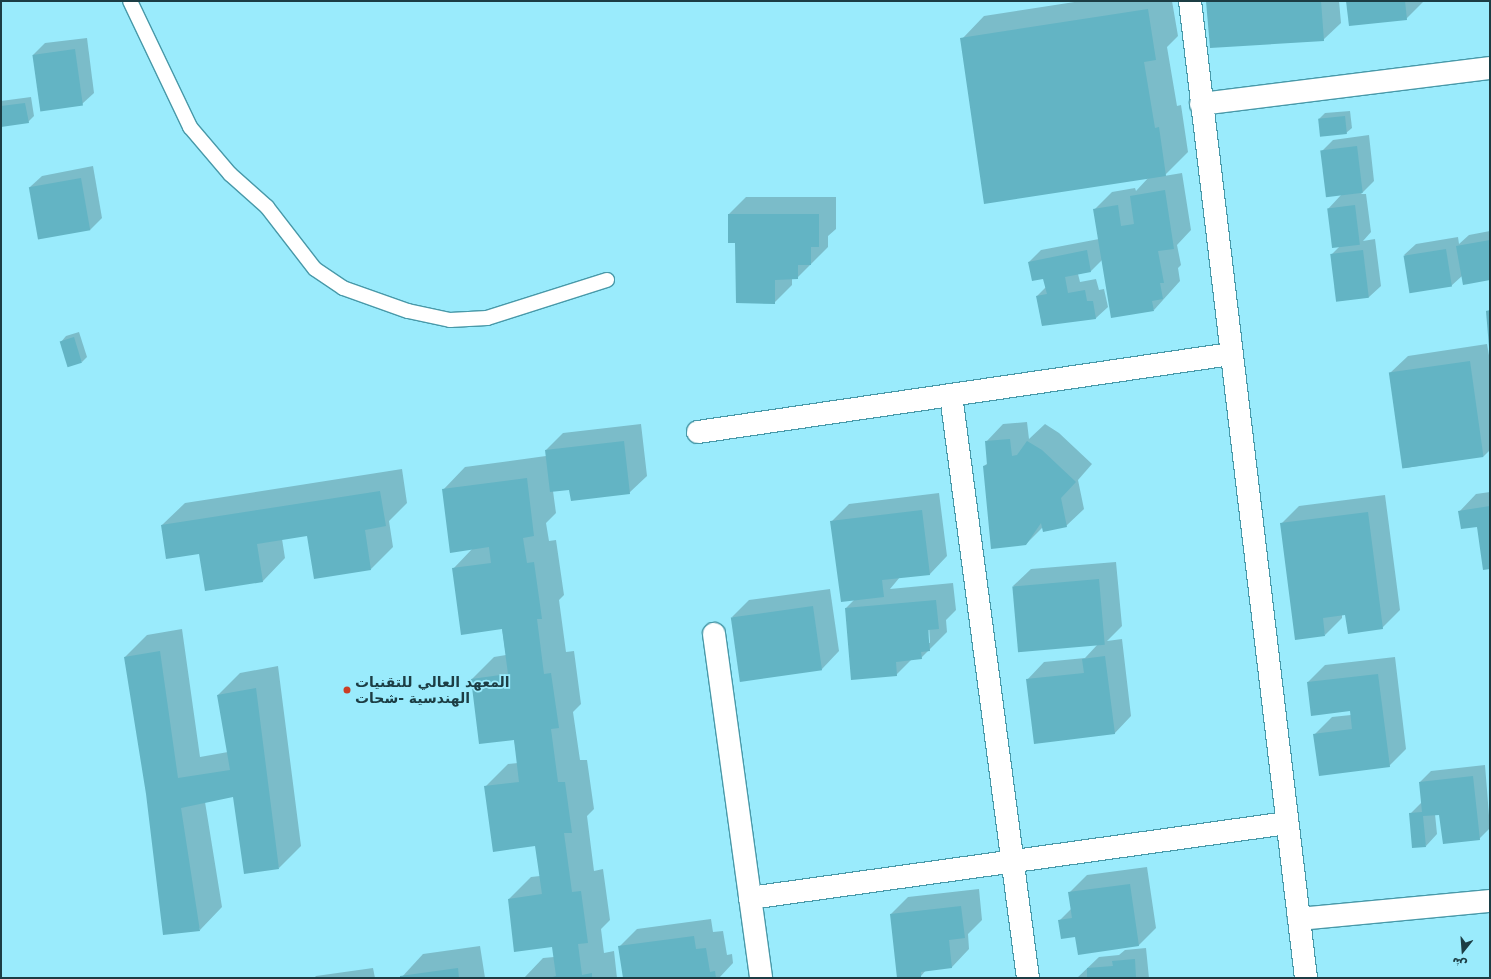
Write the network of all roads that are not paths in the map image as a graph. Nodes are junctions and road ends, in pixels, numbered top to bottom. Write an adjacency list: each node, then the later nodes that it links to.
1 (130, 1): 5 (lane)
2 (1190, 1): 4 (street)
3 (1490, 68): 4 (street)
4 (1202, 104): 6 (street)
5 (607, 280)
6 (1231, 354): 7 (street); 10 (street)
7 (951, 396): 8 (street); 11 (street)
8 (698, 432)
9 (714, 634): 12 (street)
10 (1287, 823): 11 (street); 14 (street)
11 (1014, 861): 12 (street); 16 (street)
12 (750, 898): 15 (street)
13 (1490, 901): 14 (street)
14 (1299, 919): 17 (street)
15 (761, 978)
16 (1028, 978)
17 (1306, 978)

